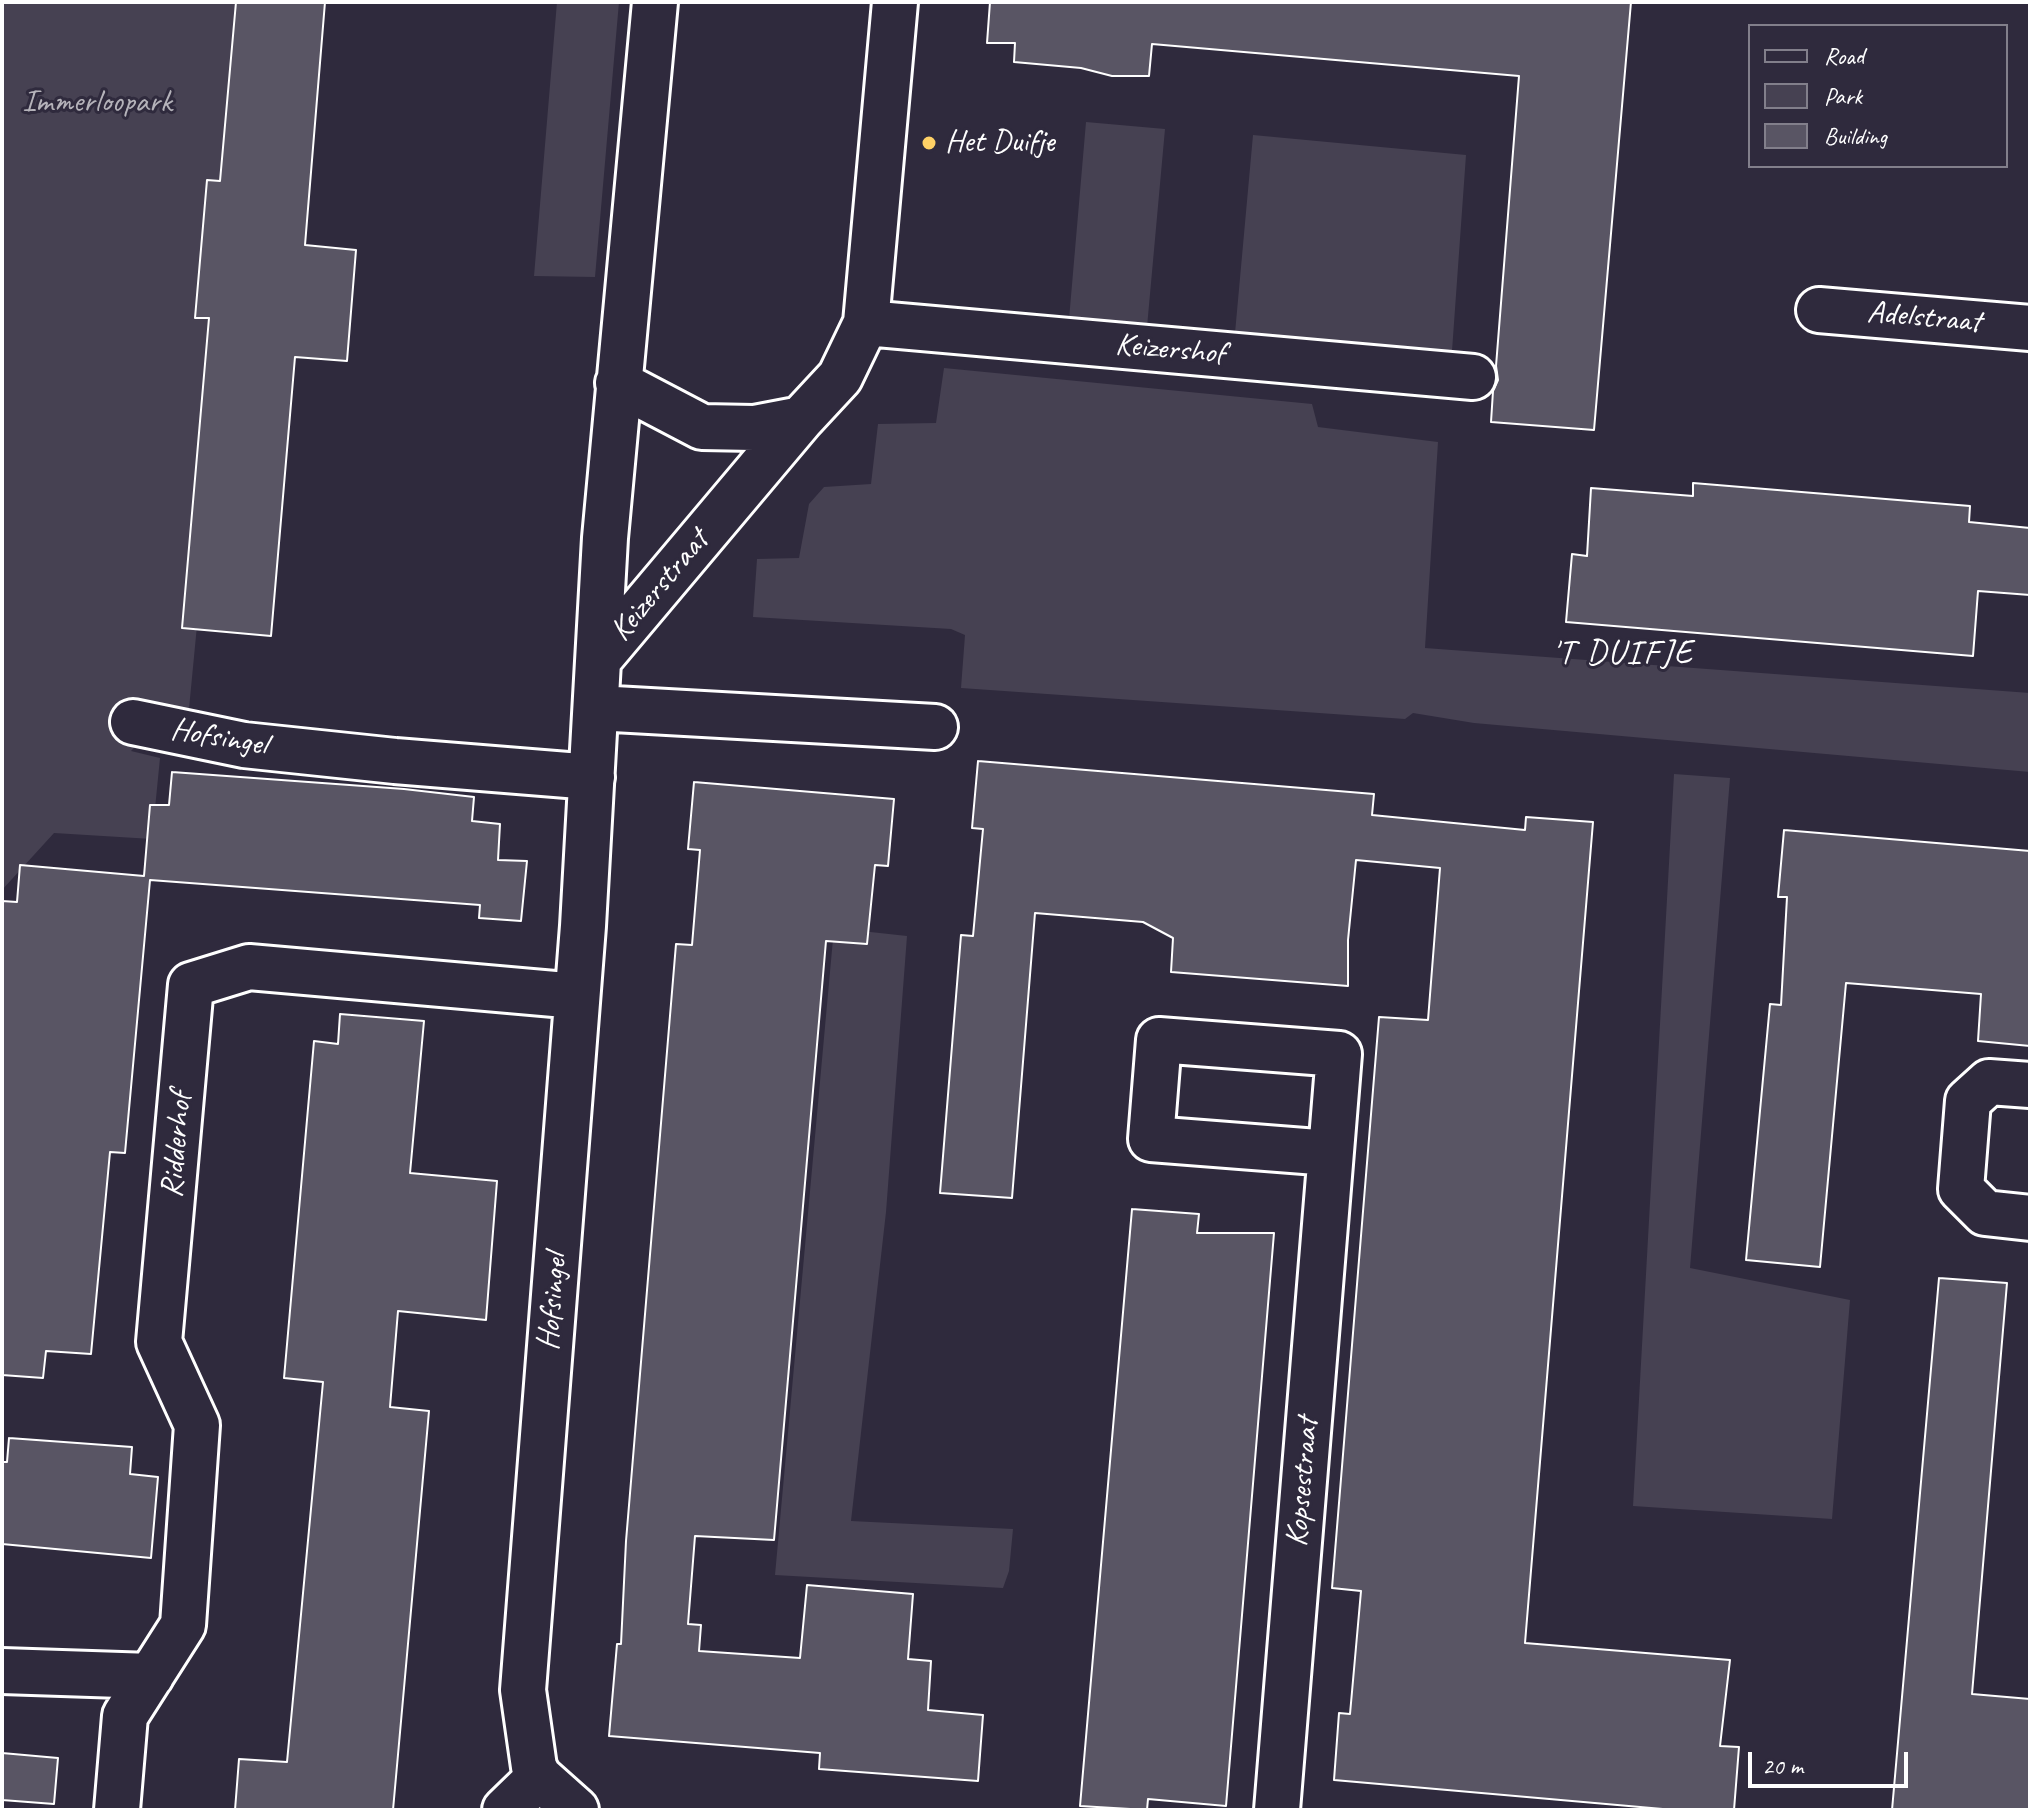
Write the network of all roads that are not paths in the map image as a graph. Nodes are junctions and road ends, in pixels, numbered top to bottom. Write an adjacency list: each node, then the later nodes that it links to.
1 (655, 2): 7 (street, Keizerstraat)
2 (895, 2): 4 (street, Keizerstraat)
3 (1819, 310): 5 (street, Adelstraat)
4 (866, 323): 6 (street, Keizershof); 8 (street, Keizerstraat)
5 (2030, 328)
6 (1473, 377)
7 (618, 383): 8 (street); 9 (street, Keizerstraat)
8 (801, 419): 9 (street, Keizerstraat)
9 (599, 659): 10 (street, Hofsingel)
10 (596, 708): 12 (street); 13 (street, Hofsingel)
11 (133, 722): 13 (street, Hofsingel)
12 (935, 727)
13 (592, 777): 14 (street, Hofsingel)
14 (577, 996): 19 (street, Ridderhof); 20 (street, Hofsingel)
15 (2030, 1085): 17 (street)
16 (1330, 1153): 16 (street, Kopsestraat); 24 (street, Kopsestraat)
17 (2030, 1218)
18 (2, 1671): 19 (street)
19 (151, 1676): 21 (street, Ridderhof)
20 (539, 1777): 22 (street); 23 (street)
21 (117, 1810)
22 (505, 1810)
23 (576, 1810)
24 (1277, 1810)

